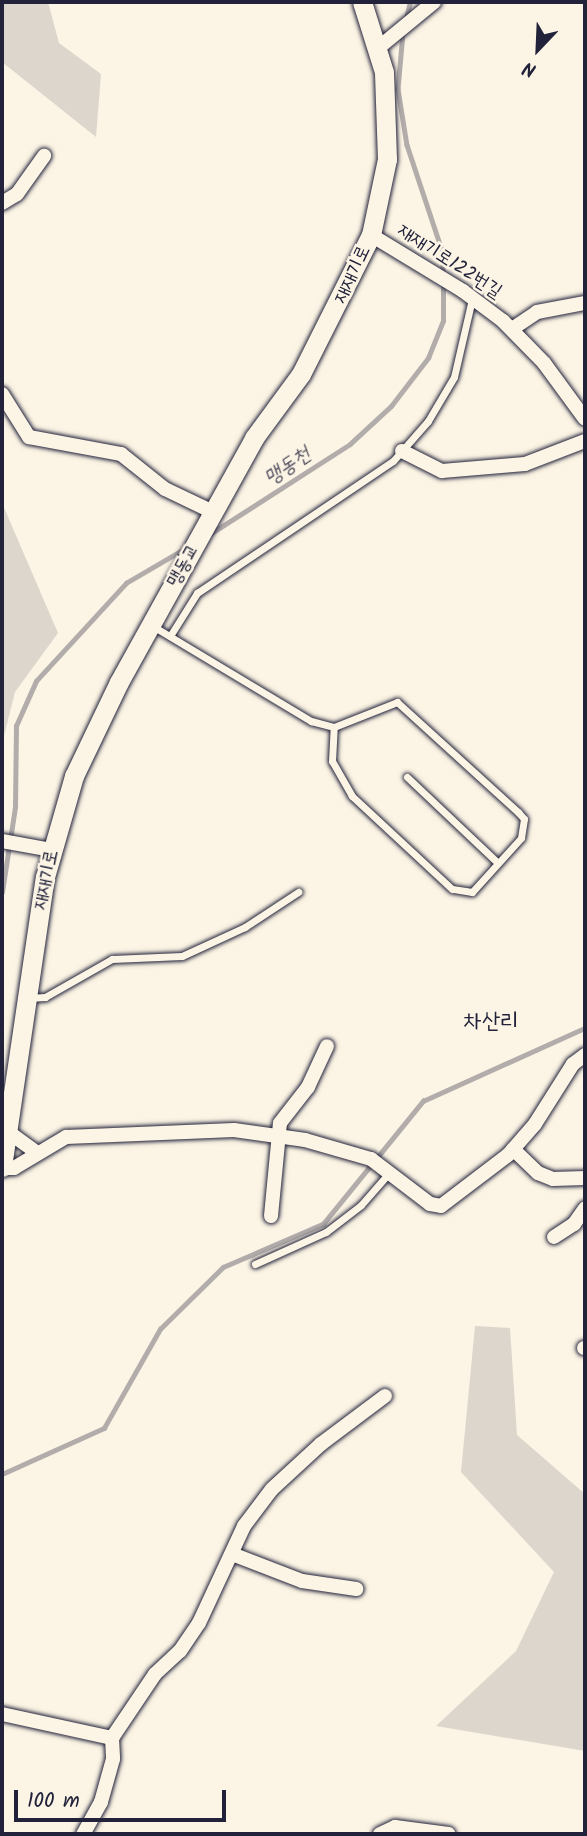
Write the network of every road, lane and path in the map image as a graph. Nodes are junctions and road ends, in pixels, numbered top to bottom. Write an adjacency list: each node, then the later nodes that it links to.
1 (362, 2): 3 (street, 재재기로)
2 (434, 2): 3 (street)
3 (377, 49): 6 (street, 재재기로)
4 (44, 156): 5 (street)
5 (2, 203)
6 (371, 235): 7 (street, 재재기로122번길); 14 (street, 재재기로)
7 (468, 294): 9 (street, 재재기로122번길); 13 (lane)
8 (585, 303): 9 (street)
9 (512, 329): 11 (street, 재재기로122번길)
10 (2, 394): 14 (street)
11 (585, 419)
12 (585, 441): 13 (street)
13 (402, 451): 16 (lane)
14 (212, 515): 15 (street, 맹동교)
15 (154, 619): 16 (lane); 20 (street, 재재기로)
16 (170, 636): 17 (lane)
17 (334, 727): 21 (lane); 21 (lane)
18 (407, 777): 21 (lane)
19 (2, 841): 20 (street)
20 (52, 850): 23 (street, 재재기로)
21 (498, 863)
22 (298, 892): 23 (lane)
23 (27, 998): 26 (street, 재재기로)
24 (327, 1046): 27 (street)
25 (585, 1055): 28 (street)
26 (7, 1131): 29 (street); 31 (street, 재재기로)
27 (277, 1137): 29 (street); 30 (street); 34 (street)
28 (513, 1149): 30 (street); 32 (street)
29 (36, 1152): 31 (street)
30 (381, 1166): 36 (lane)
31 (2, 1167)
32 (585, 1178)
33 (585, 1208): 35 (street)
34 (271, 1216)
35 (554, 1237)
36 (255, 1264)
37 (384, 1396): 38 (street)
38 (232, 1554): 39 (street); 41 (street)
39 (356, 1590)
40 (2, 1714): 41 (street)
41 (112, 1738): 42 (street)
42 (83, 1834)
43 (380, 1834): 44 (street)
44 (449, 1834)

